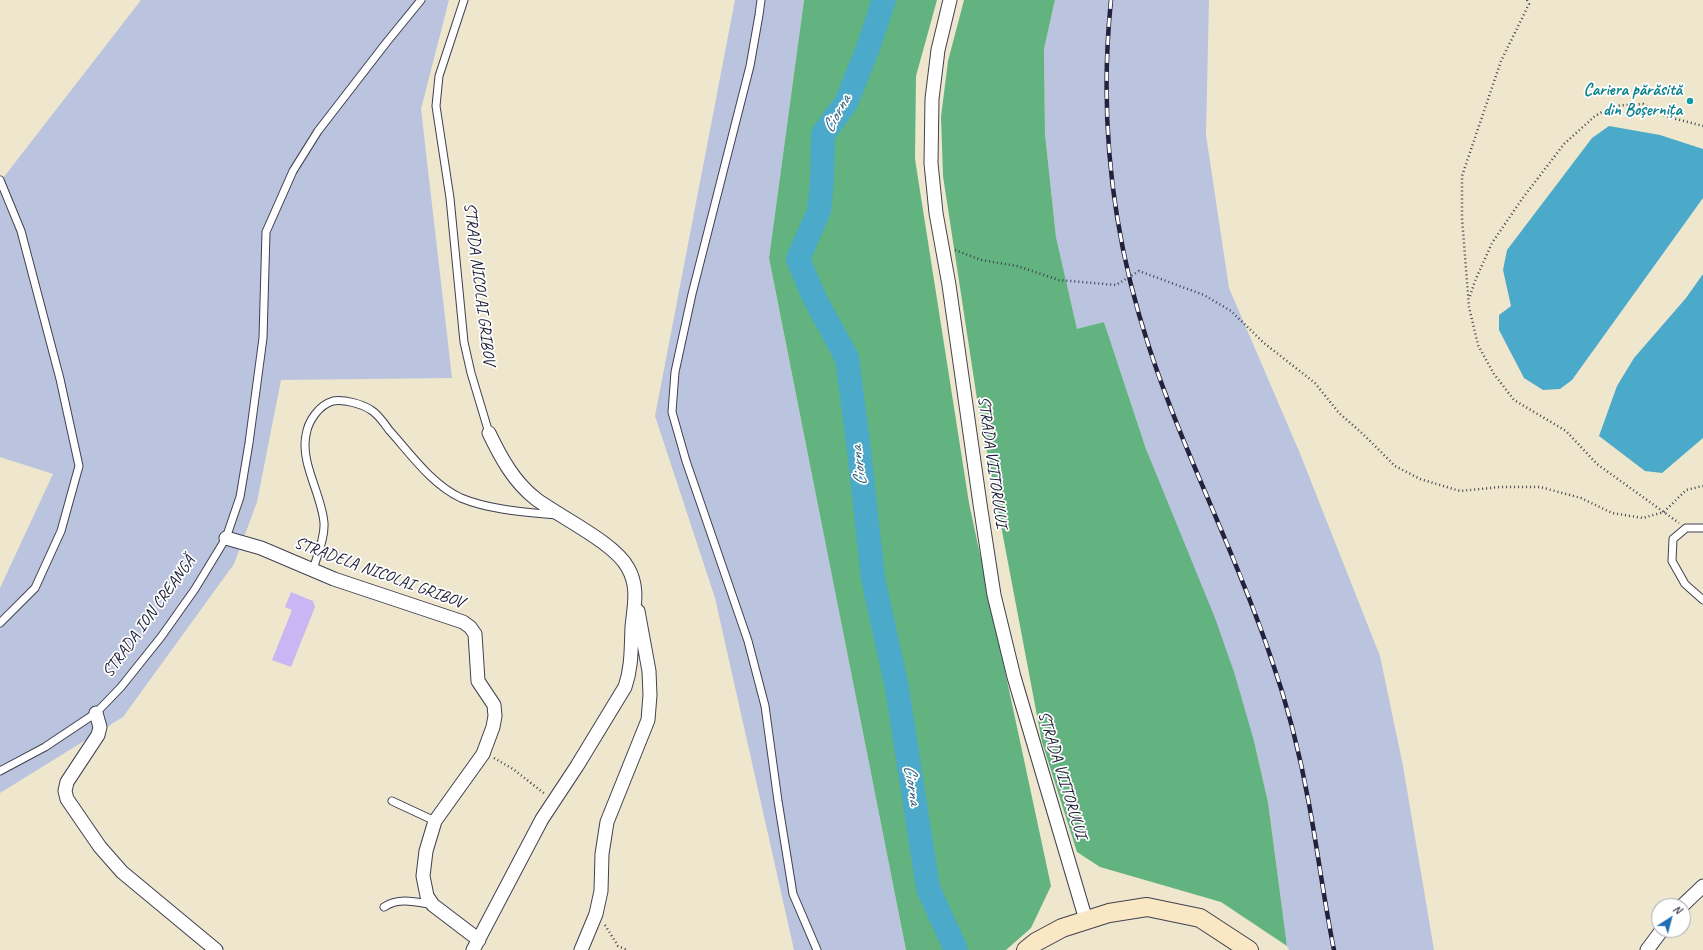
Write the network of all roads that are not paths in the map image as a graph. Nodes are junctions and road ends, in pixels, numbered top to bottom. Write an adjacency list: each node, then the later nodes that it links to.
1 (421, 0): 9 (lane, STRADA ION CREANGĂ)
2 (464, 0): 6 (lane, STRADA NICOLAI GRIBOV)
3 (761, 0): 27 (lane)
4 (950, 0): 22 (street, STRADA VIITORULUI)
5 (0, 180): 13 (lane)
6 (489, 433): 7 (street, STRADA NICOLAI GRIBOV)
7 (560, 516): 10 (lane); 11 (street, STRADA NICOLAI GRIBOV)
8 (1703, 528): 12 (lane)
9 (226, 538): 10 (street, STRADELA NICOLAI GRIBOV); 14 (lane, STRADA ION CREANGĂ)
10 (313, 570): 17 (street, STRADELA NICOLAI GRIBOV)
11 (635, 600): 24 (street, STRADA NICOLAI GRIBOV); 26 (street)
12 (1703, 600)
13 (0, 623)
14 (96, 714): 15 (lane, STRADA ION CREANGĂ); 25 (street)
15 (0, 771)
16 (392, 801): 17 (lane)
17 (435, 821): 20 (street, STRADELA NICOLAI GRIBOV)
18 (1703, 886): 19 (street)
19 (1690, 898)
20 (433, 905): 21 (lane); 24 (street, STRADELA NICOLAI GRIBOV)
21 (384, 907)
22 (1086, 920): 28 (main road); 29 (main road)
23 (1656, 938): 30 (street)
24 (476, 945)
25 (216, 950)
26 (581, 950)
27 (817, 950)
28 (1026, 950)
29 (1249, 950)
30 (1647, 950)

